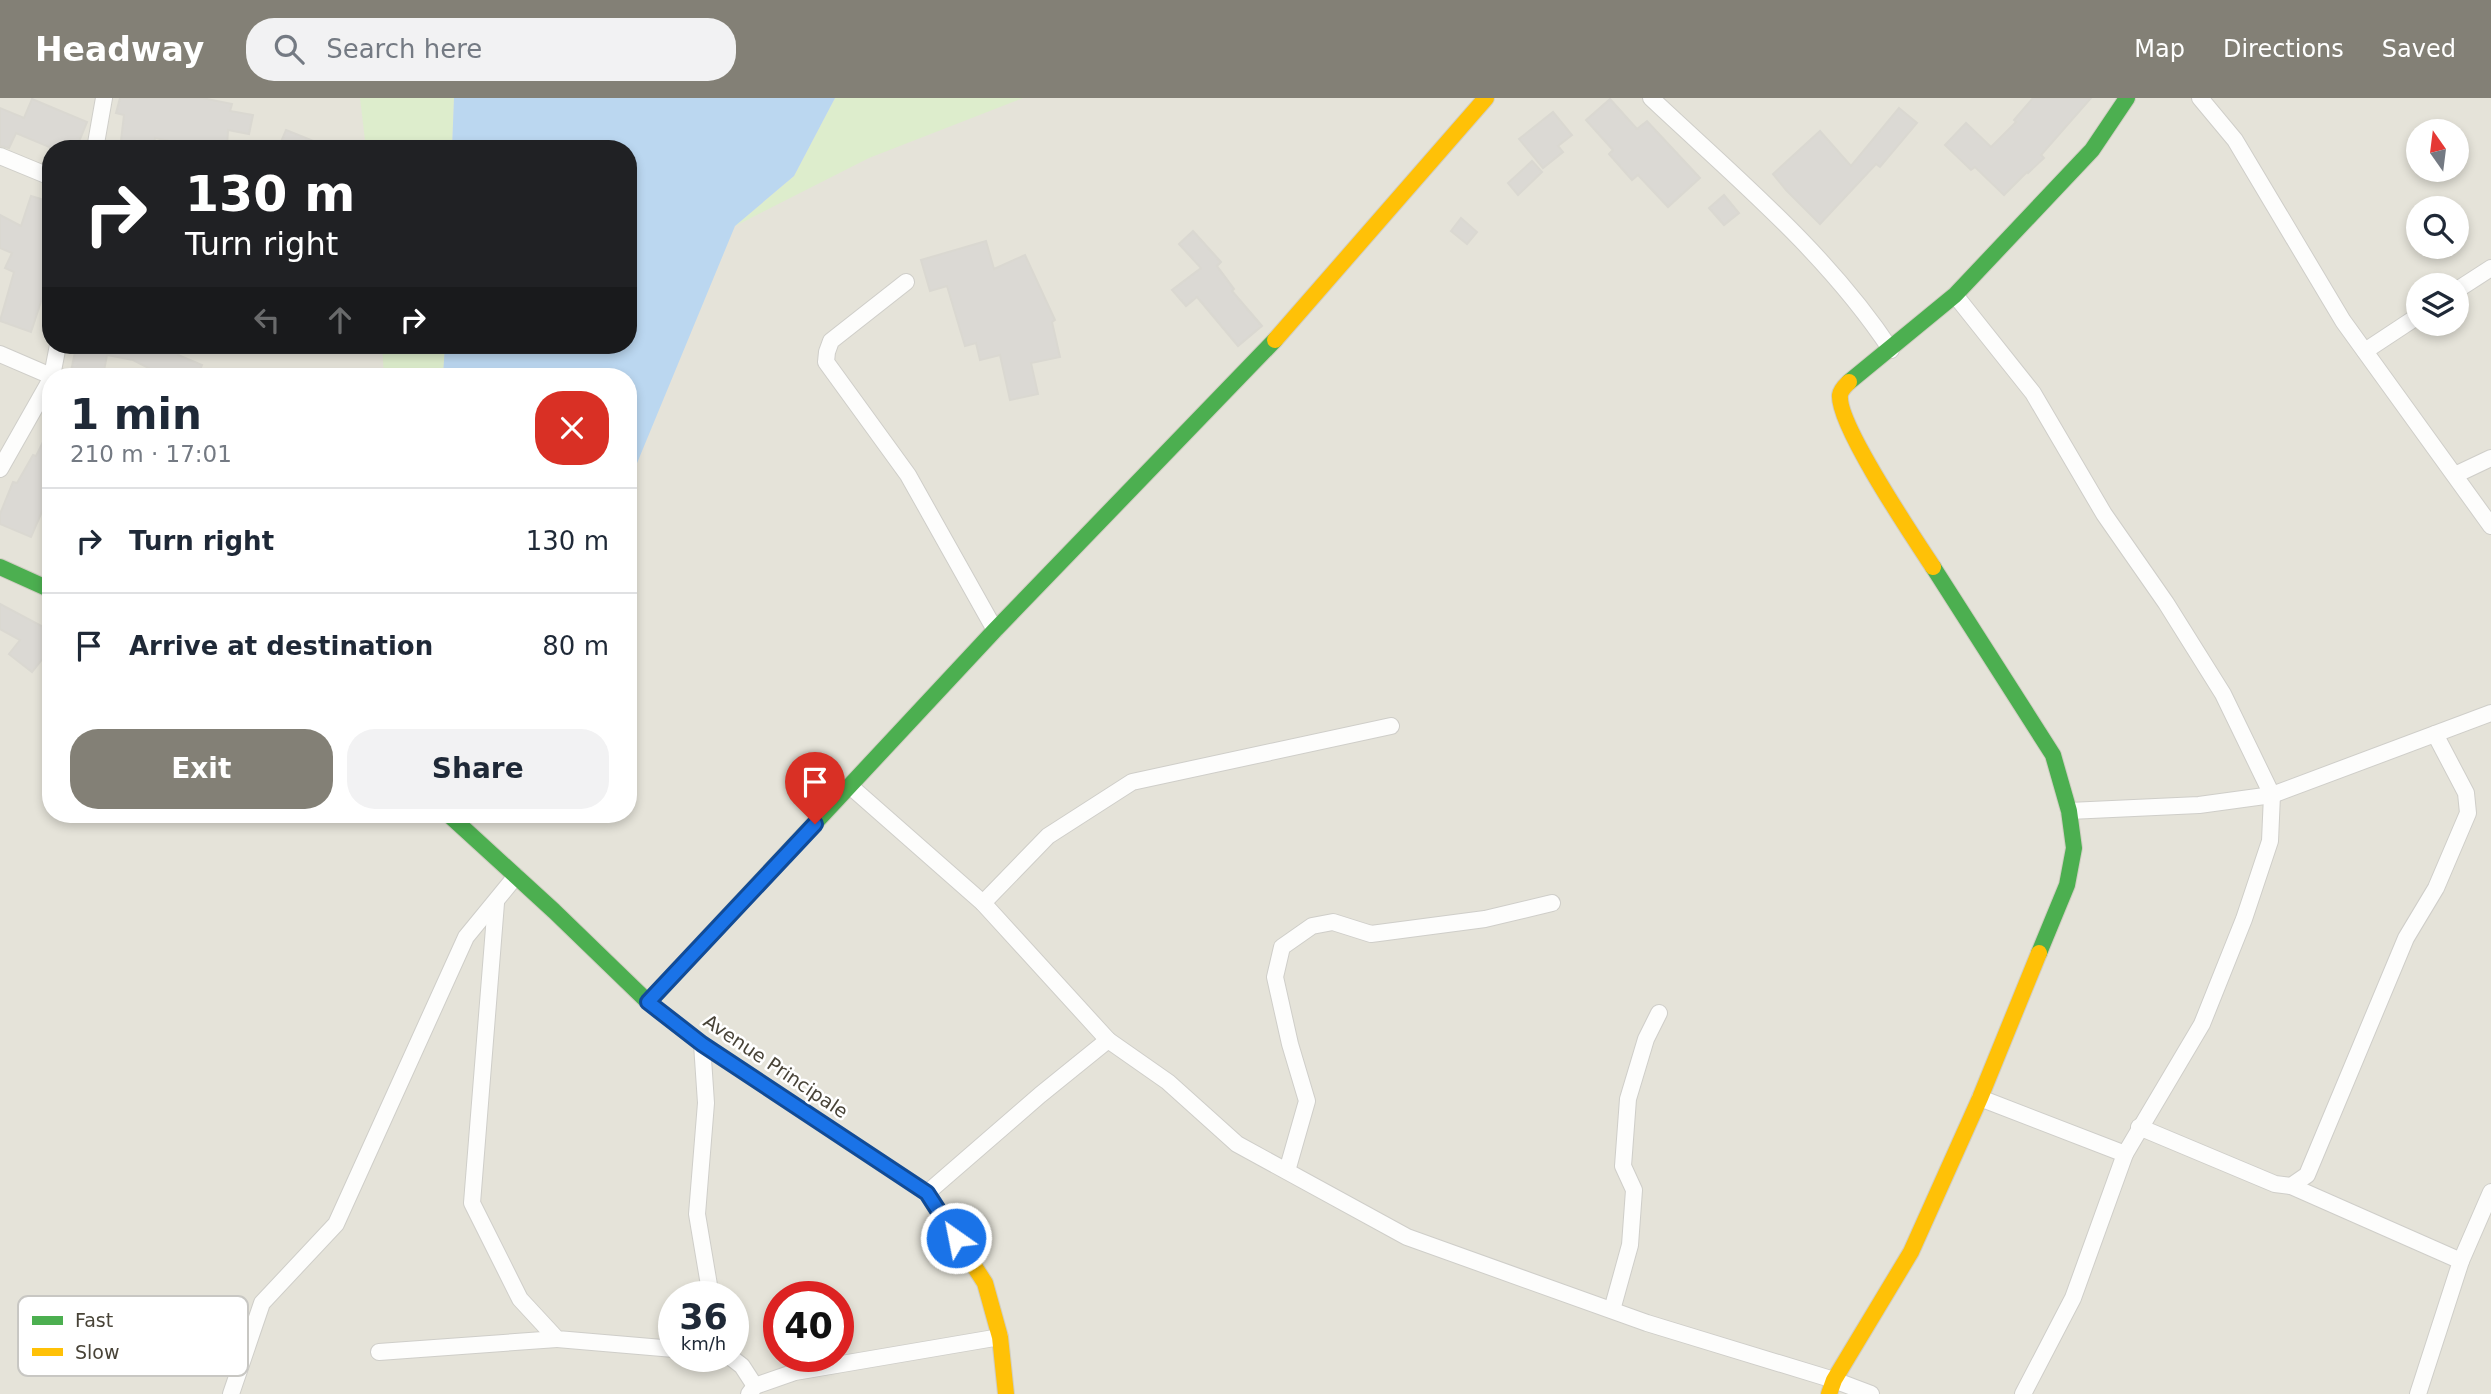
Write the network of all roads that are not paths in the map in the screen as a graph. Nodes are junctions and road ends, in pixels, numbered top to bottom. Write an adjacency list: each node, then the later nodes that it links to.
1 (104, 98): 6 (street)
2 (1486, 98): 25 (street)
3 (1651, 98): 14 (street)
4 (2127, 98): 12 (street)
5 (2200, 98): 15 (street)
6 (97, 140)
7 (0, 156): 8 (street)
8 (42, 173)
9 (2491, 268): 11 (street)
10 (906, 282): 25 (street)
11 (2469, 282)
12 (1955, 295): 14 (street); 30 (street)
13 (2406, 324): 15 (street)
14 (1891, 350): 31 (street)
15 (2365, 351): 21 (street)
16 (0, 354): 17 (street)
17 (42, 373)
18 (42, 393): 20 (street)
19 (2491, 458): 21 (street)
20 (0, 470)
21 (2455, 475): 22 (street)
22 (2491, 526)
23 (0, 567): 24 (street)
24 (42, 586)
25 (995, 630): 29 (street)
26 (2491, 713): 28 (street)
27 (1391, 726): 35 (street)
28 (2435, 734): 30 (street); 45 (street)
29 (850, 786): 35 (street); 37 (street)
30 (2272, 795): 31 (street); 42 (street)
31 (2069, 811): 41 (street)
32 (458, 823): 33 (street, Avenue Principale)
33 (516, 876): 34 (street); 37 (street, Avenue Principale)
34 (496, 903): 52 (street); 53 (street)
35 (983, 903): 39 (street)
36 (1552, 903): 44 (street)
37 (648, 1002): 40 (street, Avenue Principale)
38 (1659, 1013): 50 (street)
39 (1108, 1040): 44 (street); 47 (street)
40 (702, 1044): 47 (street, Avenue Principale); 49 (street)
41 (1980, 1098): 43 (street); 58 (street)
42 (2139, 1127): 43 (street); 45 (street)
43 (2125, 1154): 63 (street)
44 (1287, 1171): 50 (street)
45 (2291, 1186): 48 (street)
46 (2491, 1192): 48 (street)
47 (927, 1193): 51 (street, Avenue Principale)
48 (2461, 1261): 64 (street)
49 (708, 1281)
50 (1612, 1310): 58 (street)
51 (1000, 1337): 59 (street); 61 (street, Avenue Principale)
52 (557, 1339): 54 (street); 55 (street)
53 (248, 1344)
54 (658, 1348)
55 (379, 1352)
56 (744, 1372): 59 (street)
57 (237, 1376): 60 (street)
58 (1832, 1387): 62 (street)
59 (752, 1390)
60 (231, 1394)
61 (1006, 1394)
62 (1871, 1394)
63 (2023, 1394)
64 (2418, 1394)

